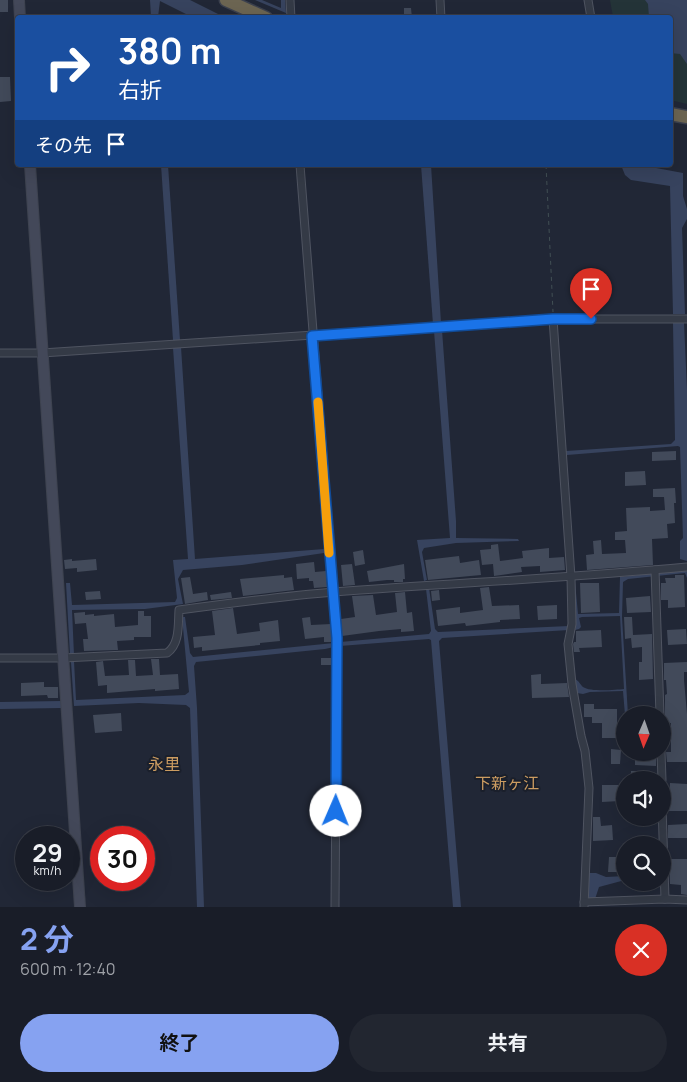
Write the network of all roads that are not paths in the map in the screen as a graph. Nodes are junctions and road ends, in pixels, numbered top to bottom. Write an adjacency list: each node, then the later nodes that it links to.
1 (19, 0): 6 (street)
2 (226, 0): 7 (highway)
3 (290, 0): 8 (street)
4 (440, 0): 9 (street)
5 (588, 0): 10 (street)
6 (20, 15)
7 (259, 15)
8 (291, 15)
9 (441, 15)
10 (590, 15)
11 (673, 115): 12 (highway)
12 (687, 117)
13 (30, 167): 18 (street)
14 (300, 167): 17 (street)
15 (553, 319): 16 (street); 17 (street); 22 (street)
16 (687, 319)
17 (312, 336): 18 (street); 23 (street)
18 (42, 353): 19 (street); 25 (street)
19 (0, 354)
20 (687, 567): 21 (street)
21 (655, 570): 22 (street); 26 (street)
22 (571, 577): 23 (street); 30 (street)
23 (332, 592): 25 (street); 32 (street)
24 (0, 658): 25 (street)
25 (62, 658): 31 (street)
26 (660, 706)
27 (663, 826): 28 (street)
28 (666, 899): 29 (street); 30 (street)
29 (687, 900)
30 (584, 904)
31 (80, 907)
32 (335, 907)

